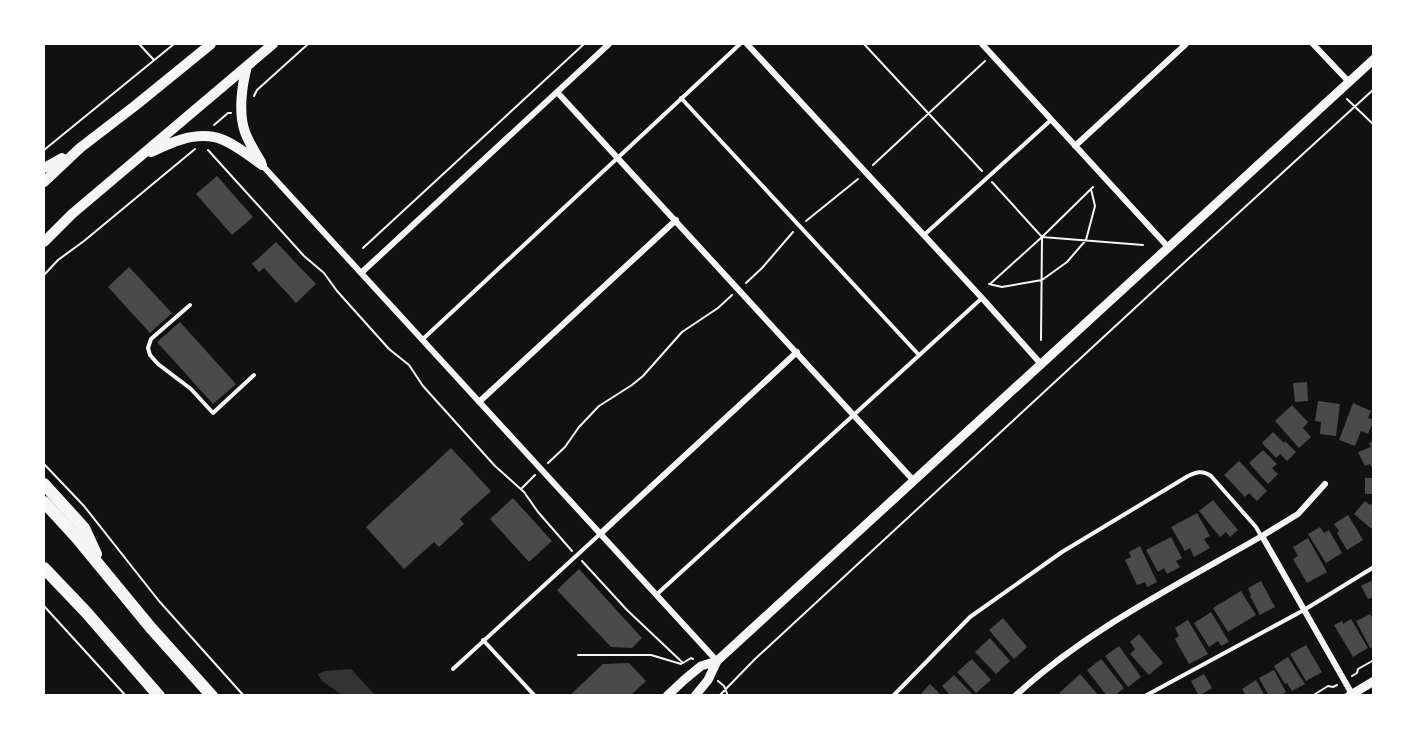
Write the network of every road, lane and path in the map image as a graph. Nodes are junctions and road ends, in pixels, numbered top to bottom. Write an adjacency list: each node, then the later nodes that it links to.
1 (139, 44): 15 (path)
2 (174, 44): 15 (path)
3 (211, 44): 32 (main road)
4 (273, 44): 17 (main road)
5 (308, 44): 22 (path)
6 (584, 44): 52 (path)
7 (609, 44): 20 (street)
8 (740, 44): 21 (lane)
9 (747, 44): 47 (street)
10 (864, 44): 26 (path)
11 (983, 44): 27 (street)
12 (1186, 44): 31 (street)
13 (1313, 44): 18 (street)
14 (1374, 59): 18 (street)
15 (154, 60): 35 (path)
16 (985, 61): 26 (path)
17 (247, 66): 37 (main road); 39 (main road)
18 (1349, 82): 53 (street)
19 (1374, 90): 24 (path)
20 (557, 92): 38 (street); 54 (street)
21 (681, 98): 38 (lane); 46 (lane)
22 (252, 99)
23 (1347, 99): 24 (path)
24 (1355, 106): 28 (path); 98 (path)
25 (228, 113): 29 (path)
26 (929, 114): 40 (path); 43 (path)
27 (1051, 120): 31 (street); 43 (lane)
28 (1374, 125)
29 (213, 126)
30 (210, 144): 36 (path)
31 (1075, 146): 53 (street)
32 (80, 148): 41 (main road); 44 (main road)
33 (199, 149): 55 (path)
34 (204, 149): 36 (path)
35 (44, 150)
36 (208, 150): 74 (path)
37 (140, 157): 39 (main road); 50 (main road)
38 (618, 157): 45 (street); 60 (lane)
39 (262, 165): 54 (street)
40 (870, 167)
41 (44, 168)
42 (860, 177): 46 (path)
43 (988, 177): 47 (lane); 48 (path)
44 (44, 182)
45 (676, 220): 57 (street); 66 (street)
46 (799, 226): 57 (path); 63 (lane)
47 (924, 235): 58 (street)
48 (1042, 237): 49 (path); 49 (path); 56 (path); 56 (path)
49 (1086, 240): 51 (path); 56 (path)
50 (44, 242)
51 (1143, 245)
52 (363, 248)
53 (1169, 248): 64 (street)
54 (361, 273): 60 (street)
55 (44, 275)
56 (1042, 280): 61 (path)
57 (739, 289): 62 (street); 69 (path)
58 (982, 298): 63 (lane); 64 (street)
59 (190, 305): 65 (lane)
60 (422, 339): 66 (street)
61 (1041, 340)
62 (797, 352): 67 (street); 76 (street)
63 (919, 355): 67 (lane)
64 (1041, 364): 71 (street)
65 (254, 375)
66 (479, 402): 76 (street)
67 (854, 414): 71 (street); 83 (lane)
68 (44, 464): 103 (path)
69 (547, 464)
70 (536, 475): 74 (path)
71 (914, 481): 91 (street)
72 (44, 484): 81 (main road)
73 (1325, 484): 77 (street)
74 (521, 489): 78 (path)
75 (44, 502): 81 (main road)
76 (600, 534): 78 (lane); 83 (street)
77 (1262, 536): 85 (street); 109 (lane); 110 (street)
78 (576, 554): 87 (lane); 92 (path)
79 (1374, 567): 85 (lane)
80 (44, 568): 86 (main road)
81 (104, 571): 102 (main road)
82 (44, 580): 86 (main road)
83 (656, 595): 91 (street)
84 (44, 606): 100 (path)
85 (1304, 610): 99 (street); 111 (lane)
86 (86, 612): 101 (main road)
87 (483, 640): 93 (lane); 104 (lane)
88 (578, 655): 92 (path)
89 (691, 658): 92 (path)
90 (1374, 660): 94 (path)
91 (717, 661): 105 (street); 106 (street)
92 (682, 663)
93 (453, 669)
94 (1357, 673)
95 (719, 681): 98 (path)
96 (1374, 681): 99 (street)
97 (1333, 687): 112 (path)
98 (725, 689): 107 (path); 108 (path)
99 (1351, 695)
100 (126, 696)
101 (159, 696)
102 (212, 696)
103 (244, 696)
104 (535, 696)
105 (666, 696)
106 (695, 696)
107 (719, 696)
108 (728, 696)
109 (893, 696)
110 (1015, 696)
111 (1145, 696)
112 (1312, 696)

